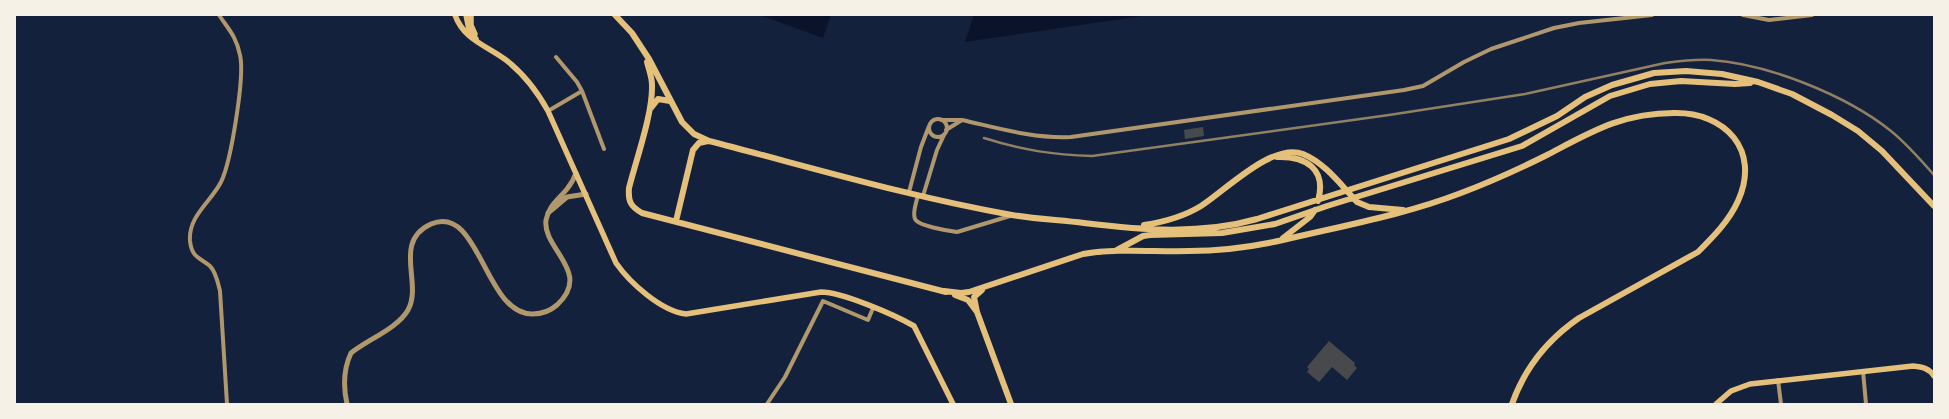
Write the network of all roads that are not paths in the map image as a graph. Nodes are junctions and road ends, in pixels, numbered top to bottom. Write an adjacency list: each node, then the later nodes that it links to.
1 (219, 15): 43 (street)
2 (455, 15): 9 (main road)
3 (466, 15): 9 (main road)
4 (471, 15): 9 (main road)
5 (615, 15): 10 (main road)
6 (1652, 15): 18 (street)
7 (1743, 15): 8 (street)
8 (1812, 15)
9 (481, 45): 15 (main road)
10 (644, 54): 14 (main road); 16 (main road)
11 (556, 58): 13 (street)
12 (1758, 82): 28 (main road); 33 (main road); 35 (main road)
13 (582, 91): 15 (street); 22 (street)
14 (670, 101): 16 (main road); 21 (main road)
15 (548, 111): 24 (main road)
16 (649, 111): 32 (main road)
17 (940, 120): 18 (street); 19 (street); 20 (street)
18 (962, 120): 20 (street)
19 (929, 126): 20 (street); 25 (street)
20 (945, 132): 27 (street)
21 (710, 141): 25 (main road); 32 (main road)
22 (604, 149)
23 (1272, 157): 29 (main road); 33 (main road); 34 (main road)
24 (576, 173): 26 (main road); 30 (street)
25 (909, 192): 27 (main road)
26 (586, 194): 30 (street); 38 (main road)
27 (921, 196): 31 (main road); 31 (street)
28 (1934, 206)
29 (1409, 210): 34 (main road); 48 (main road)
30 (548, 213): 44 (street)
31 (1014, 215): 33 (main road)
32 (676, 221): 37 (main road)
33 (1104, 226)
34 (1280, 241): 35 (main road)
35 (1116, 250): 36 (main road)
36 (985, 288): 37 (main road); 39 (main road)
37 (944, 291): 39 (main road)
38 (873, 308): 45 (street); 46 (main road)
39 (978, 312): 47 (main road)
40 (1863, 370): 41 (main road); 42 (main road); 51 (street)
41 (1934, 376)
42 (1778, 380): 49 (main road); 50 (street)
43 (227, 404)
44 (347, 404)
45 (767, 404)
46 (953, 404)
47 (1011, 404)
48 (1512, 404)
49 (1716, 404)
50 (1781, 404)
51 (1866, 404)

